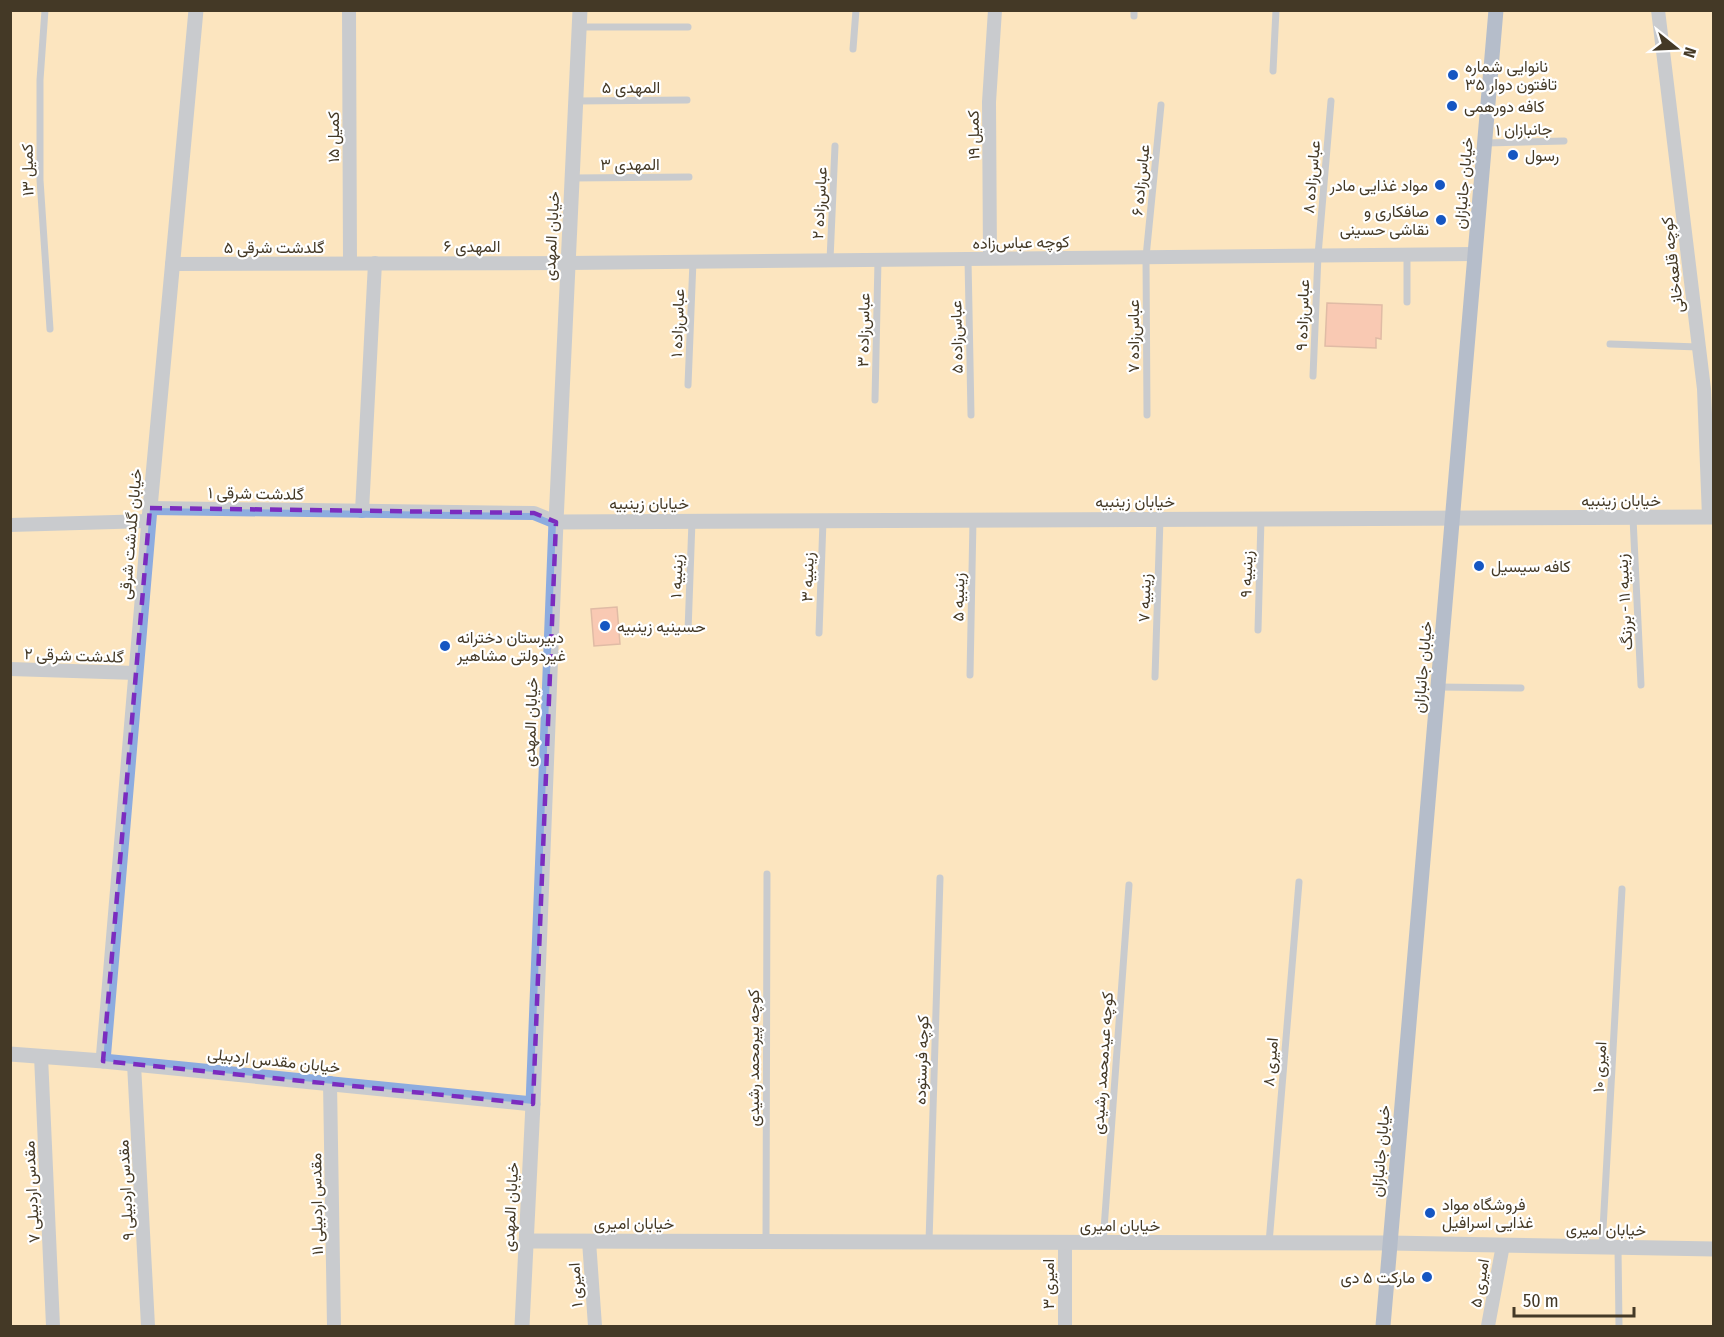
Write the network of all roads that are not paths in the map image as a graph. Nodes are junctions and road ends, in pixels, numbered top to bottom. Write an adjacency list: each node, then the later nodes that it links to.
1 (45, 10): 37 (lane, کمیل ۱۳)
2 (196, 10): 35 (street, خیابان گلدشت شرقی)
3 (348, 10): 32 (street, کمیل ۱۵)
4 (580, 10): 10 (street, خیابان المهدی)
5 (856, 10): 12 (lane)
6 (995, 10): 27 (street, کمیل ۱۹)
7 (1276, 10): 13 (lane)
8 (1496, 10): 19 (main road, خیابان جانبازان)
9 (1658, 10): 39 (street, کوچه قلعه‌خانی)
10 (580, 27): 11 (lane); 16 (street, خیابان المهدی)
11 (688, 27)
12 (853, 49)
13 (1274, 71)
14 (687, 100): 16 (lane, المهدی ۵)
15 (1331, 100): 25 (lane, عباس‌زاده ۸)
16 (576, 101): 22 (street, خیابان المهدی)
17 (1161, 105): 26 (lane, عباس‌زاده ۶)
18 (1564, 141): 19 (lane, جانبازان ۱)
19 (1485, 143): 24 (main road, خیابان جانبازان)
20 (835, 146): 29 (lane, عباس‌زاده ۲)
21 (689, 177): 22 (lane, المهدی ۳)
22 (572, 178): 34 (street, خیابان المهدی)
23 (1407, 254): 24 (street, کوچه عباس‌زاده); 25 (street, کوچه عباس‌زاده); 36 (lane)
24 (1475, 254): 48 (main road, خیابان جانبازان)
25 (1318, 255): 26 (street, کوچه عباس‌زاده); 40 (lane, عباس‌زاده ۹)
26 (1146, 257): 27 (street, کوچه عباس‌زاده); 44 (lane, عباس‌زاده ۷)
27 (990, 258): 28 (street, کوچه عباس‌زاده)
28 (968, 259): 30 (street, کوچه عباس‌زاده); 43 (lane, عباس‌زاده ۵)
29 (830, 260): 30 (street, کوچه عباس‌زاده); 31 (street, کوچه عباس‌زاده)
30 (879, 260): 42 (lane, عباس‌زاده ۳)
31 (693, 261): 34 (street, کوچه عباس‌زاده); 41 (lane, عباس‌زاده ۱)
32 (350, 263): 33 (street, گلدشت شرقی ۵); 35 (street, گلدشت شرقی ۵)
33 (375, 263): 34 (street, المهدی ۶); 45 (street)
34 (568, 263): 55 (street, خیابان المهدی)
35 (172, 264): 46 (street, خیابان گلدشت شرقی)
36 (1407, 302)
37 (50, 329)
38 (1610, 344): 39 (lane)
39 (1699, 346): 47 (street, کوچه قلعه‌خانی)
40 (1313, 376)
41 (688, 385)
42 (875, 400)
43 (971, 415)
44 (1147, 415)
45 (362, 511): 46 (street, گلدشت شرقی ۱); 55 (street, گلدشت شرقی ۱)
46 (150, 515): 56 (street, گلدشت شرقی ۱); 61 (street, خیابان گلدشت شرقی)
47 (1711, 517): 49 (street, خیابان زینبیه)
48 (1452, 518): 49 (street, خیابان زینبیه); 51 (street, خیابان زینبیه); 65 (main road, خیابان جانبازان)
49 (1633, 518): 64 (lane, زینبیه ۱۱ - برزنگ)
50 (1160, 519): 51 (street, خیابان زینبیه); 52 (street, خیابان زینبیه); 63 (lane, زینبیه ۷)
51 (1261, 519): 57 (lane, زینبیه ۹)
52 (973, 520): 54 (street, خیابان زینبیه); 62 (lane, زینبیه ۵)
53 (692, 521): 54 (street, خیابان زینبیه); 55 (street, خیابان زینبیه); 58 (lane, زینبیه ۱)
54 (823, 521): 59 (lane, زینبیه ۳)
55 (556, 522): 77 (street, خیابان المهدی)
56 (10, 525)
57 (1258, 630)
58 (688, 631)
59 (819, 633)
60 (10, 669): 61 (street, گلدشت شرقی ۲)
61 (136, 673): 74 (street, خیابان گلدشت شرقی)
62 (970, 675)
63 (1155, 677)
64 (1641, 685)
65 (1438, 687): 66 (lane); 85 (main road, خیابان جانبازان)
66 (1521, 688)
67 (767, 874): 80 (lane, کوچه پیرمحمد رشیدی)
68 (940, 878): 81 (lane, کوچه فرستوده)
69 (1299, 882): 84 (lane, امیری ۸)
70 (1129, 885): 83 (lane, کوچه عیدمحمد رشیدی)
71 (1622, 889): 87 (lane, امیری ۱۰)
72 (10, 1054): 73 (street, خیابان مقدس اردبیلی)
73 (41, 1056): 74 (street, خیابان مقدس اردبیلی); 91 (street, مقدس اردبیلی ۷)
74 (103, 1060): 75 (street, خیابان مقدس اردبیلی)
75 (135, 1064): 76 (street, خیابان مقدس اردبیلی); 89 (street, مقدس اردبیلی ۹)
76 (330, 1083): 77 (street, خیابان مقدس اردبیلی); 90 (street, مقدس اردبیلی ۱۱)
77 (533, 1104): 78 (street, خیابان المهدی)
78 (526, 1241): 79 (street, خیابان امیری); 92 (street, خیابان المهدی)
79 (589, 1241): 80 (street, خیابان امیری); 93 (street, امیری ۱)
80 (766, 1241): 81 (street, خیابان امیری)
81 (929, 1242): 82 (street, خیابان امیری)
82 (1065, 1242): 83 (street, خیابان امیری); 94 (street, امیری ۳)
83 (1103, 1243): 84 (street, خیابان امیری)
84 (1269, 1243): 85 (street, خیابان امیری)
85 (1390, 1243): 86 (street, خیابان امیری); 95 (main road, خیابان جانبازان)
86 (1503, 1245): 87 (street, خیابان امیری); 96 (street, امیری ۵)
87 (1610, 1247): 88 (street, خیابان امیری); 97 (lane, امیری ۱۰)
88 (1713, 1249)
89 (148, 1321)
90 (334, 1325)
91 (53, 1326)
92 (522, 1326)
93 (595, 1326)
94 (1065, 1326)
95 (1383, 1326)
96 (1488, 1326)
97 (1619, 1326)

